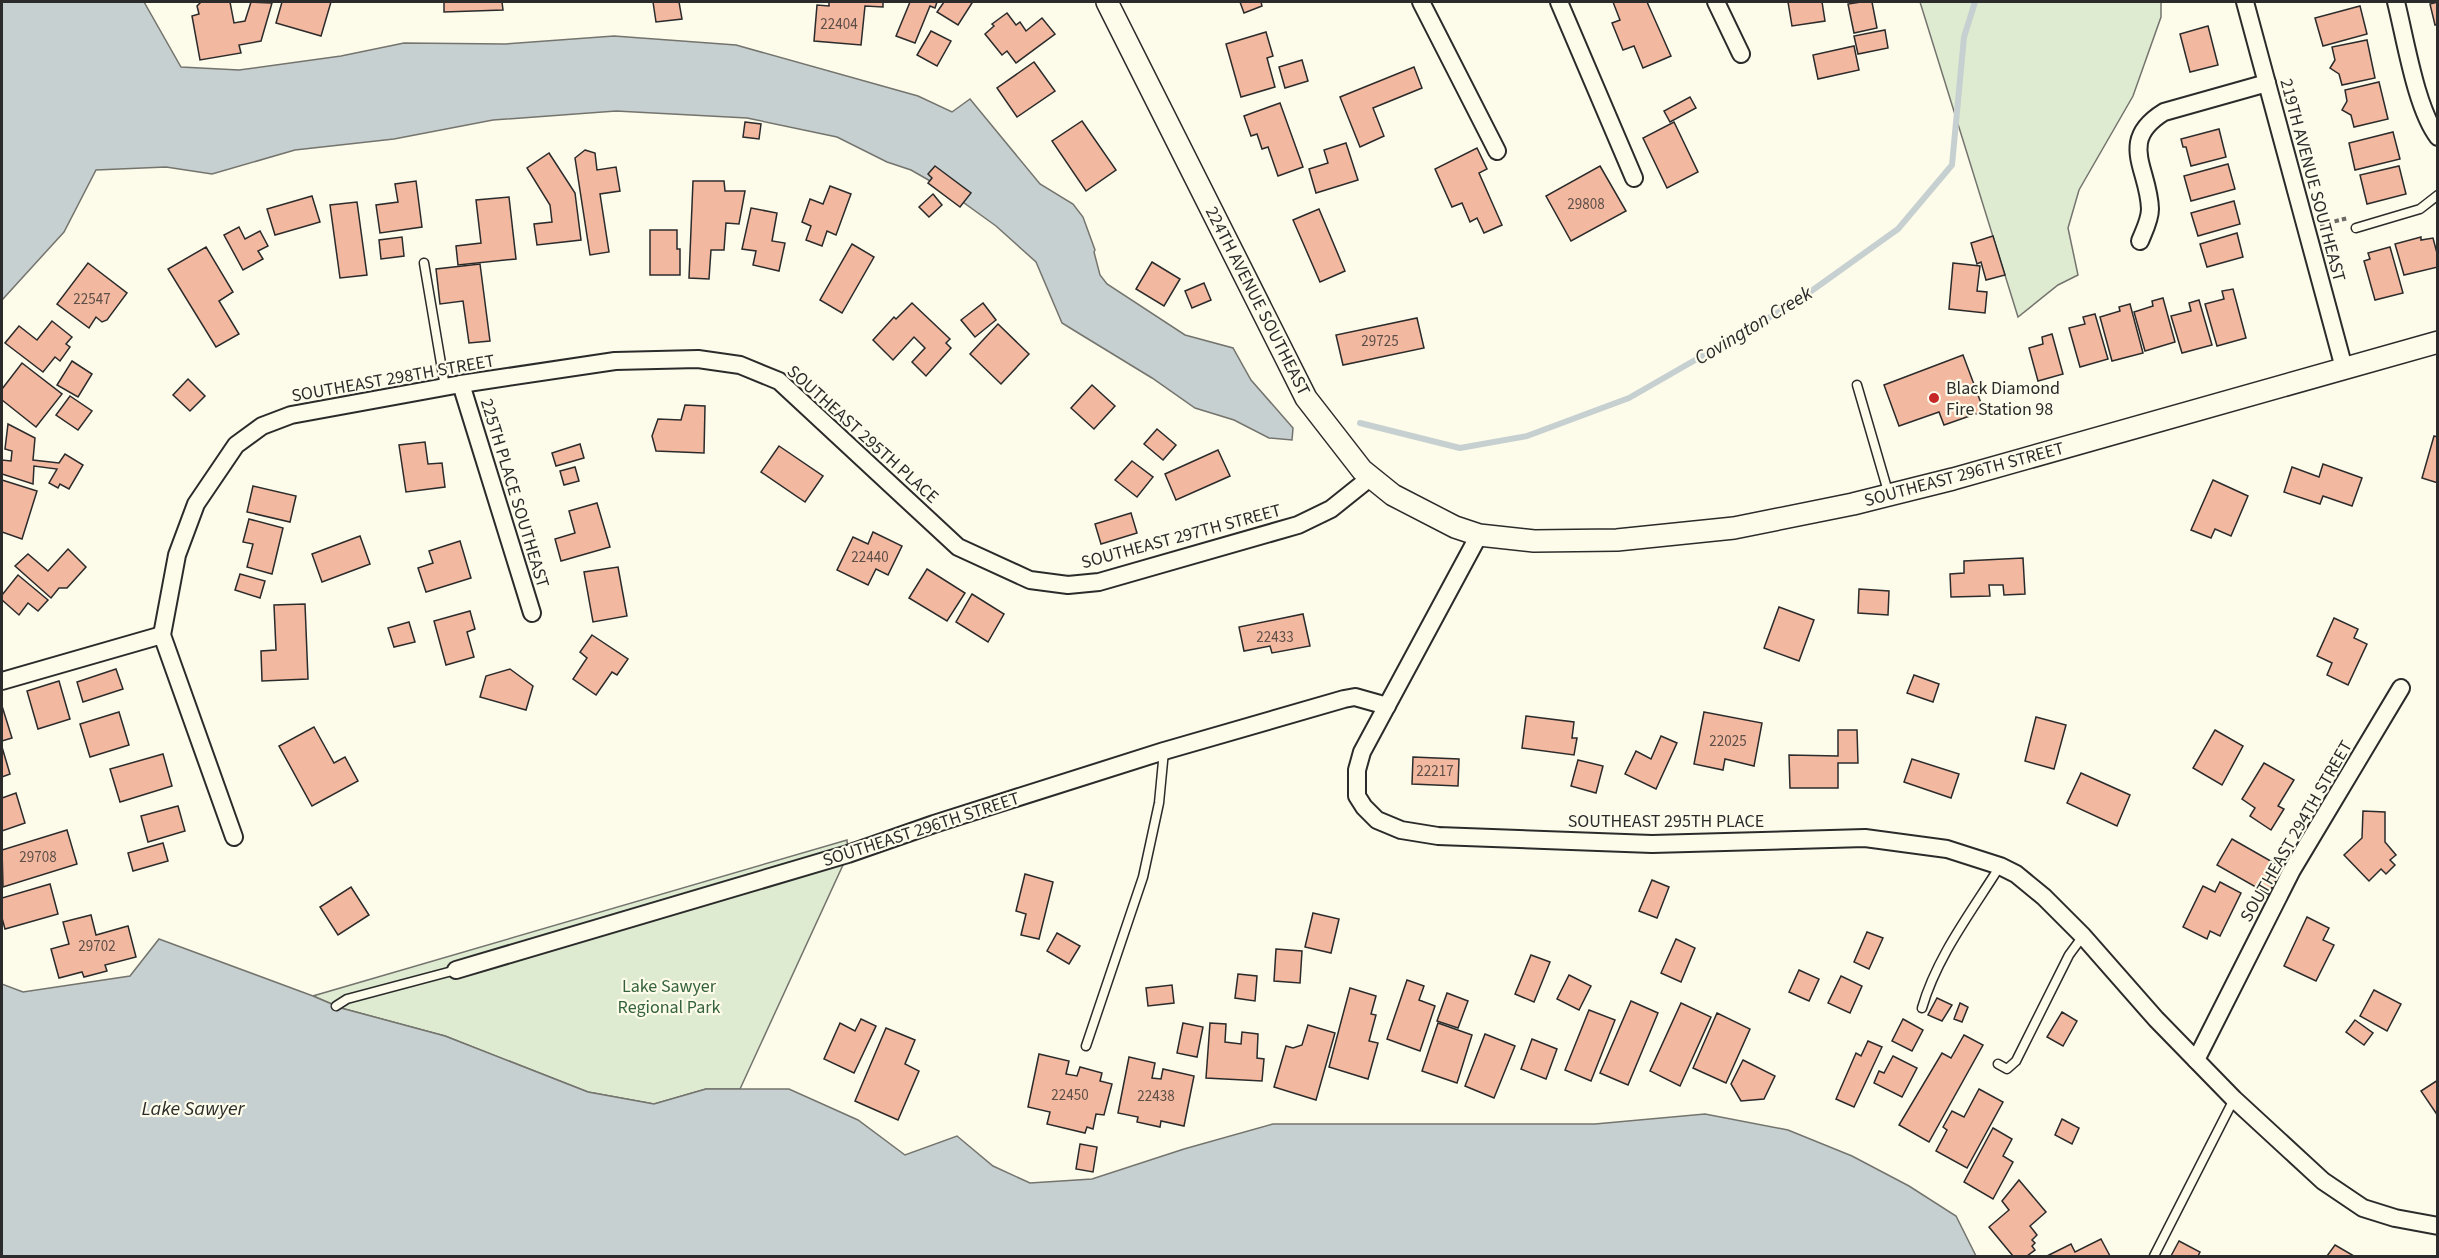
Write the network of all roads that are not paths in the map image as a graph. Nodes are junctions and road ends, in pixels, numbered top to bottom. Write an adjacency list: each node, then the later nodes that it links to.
1 (1107, 2): 21 (street, 224TH AVENUE SOUTHEAST)
2 (1421, 2): 10 (street)
3 (1558, 2): 11 (street)
4 (1716, 2): 7 (street)
5 (2245, 2): 8 (street, 219TH AVENUE SOUTHEAST)
6 (2396, 2): 9 (street)
7 (1741, 54)
8 (2267, 83): 14 (street); 18 (street, 219TH AVENUE SOUTHEAST)
9 (2438, 136)
10 (1497, 152)
11 (1634, 178)
12 (2438, 195): 13 (lane)
13 (2356, 228)
14 (2140, 241)
15 (424, 263): 20 (lane)
16 (2438, 342): 18 (street, SOUTHEAST 296TH STREET)
17 (698, 359): 20 (street, SOUTHEAST 298TH STREET); 24 (street, SOUTHEAST 295TH PLACE)
18 (2343, 368): 22 (street, SOUTHEAST 296TH STREET)
19 (1857, 385): 22 (lane)
20 (453, 386): 25 (street, 225TH PLACE SOUTHEAST); 26 (street, SOUTHEAST 298TH STREET)
21 (1371, 477): 23 (street, 224TH AVENUE SOUTHEAST); 24 (street, SOUTHEAST 297TH STREET)
22 (1889, 495): 23 (street, SOUTHEAST 296TH STREET)
23 (1479, 535): 29 (street, SOUTHEAST 295TH PLACE)
24 (958, 547)
25 (532, 613)
26 (162, 634): 27 (street); 31 (street)
27 (2, 681)
28 (2401, 688): 38 (street, SOUTHEAST 294TH STREET)
29 (1387, 706): 30 (street, SOUTHEAST 296TH STREET); 32 (street, SOUTHEAST 295TH PLACE)
30 (1164, 751): 34 (street, SOUTHEAST 296TH STREET); 37 (lane)
31 (234, 837)
32 (2000, 866): 33 (street, SOUTHEAST 295TH PLACE); 36 (lane)
33 (2083, 936): 38 (street, SOUTHEAST 295TH PLACE); 39 (lane)
34 (456, 970): 35 (lane)
35 (336, 1006)
36 (1922, 1008)
37 (1086, 1046)
38 (2196, 1060): 40 (street, SOUTHEAST 295TH PLACE)
39 (1998, 1064)
40 (2234, 1099): 41 (street, SOUTHEAST 295TH PLACE); 42 (lane)
41 (2438, 1226)
42 (2154, 1257)

